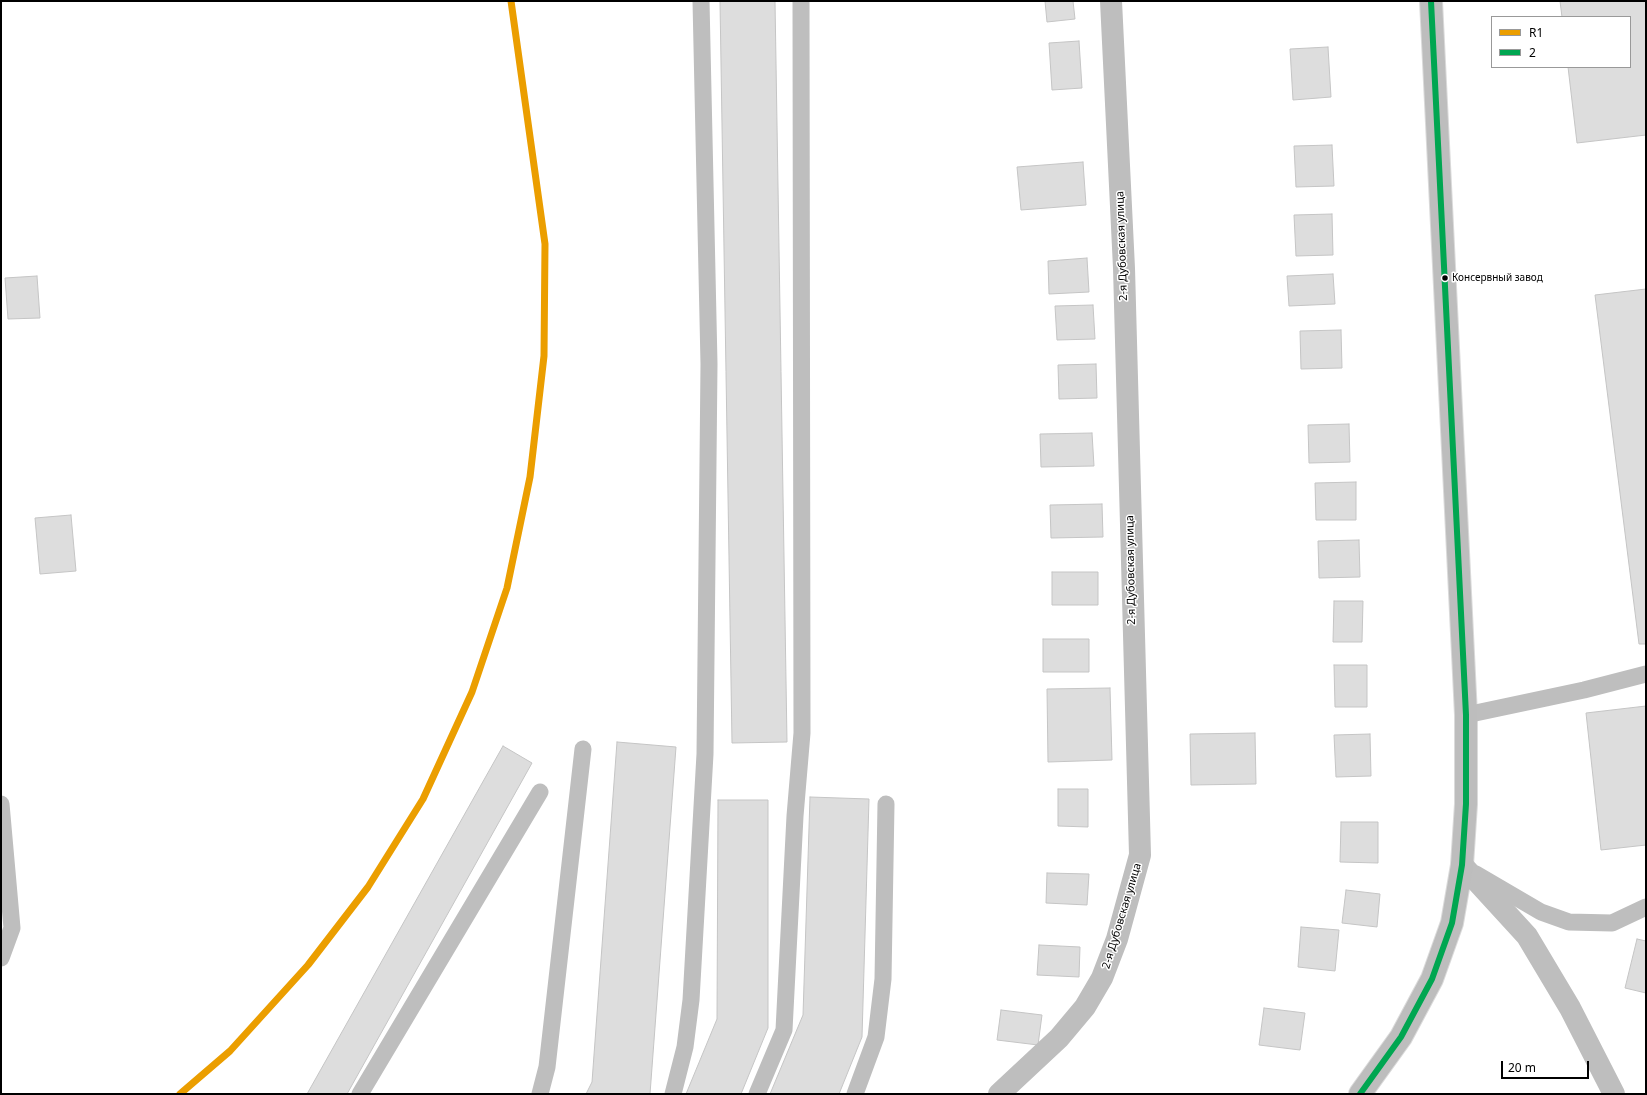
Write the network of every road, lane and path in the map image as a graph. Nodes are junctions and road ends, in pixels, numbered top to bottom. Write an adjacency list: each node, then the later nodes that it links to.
1 (701, 1): 16 (lane)
2 (801, 1): 17 (lane)
3 (1111, 1): 19 (street, 2-я Дубовская улица)
4 (1431, 1): 6 (main road)
5 (1646, 674): 6 (lane)
6 (1466, 715): 11 (main road)
7 (583, 749): 15 (lane)
8 (540, 792): 14 (lane)
9 (1, 804): 13 (lane)
10 (886, 804): 18 (lane)
11 (1462, 866): 12 (lane); 20 (main road); 21 (street)
12 (1646, 907)
13 (1, 958)
14 (360, 1094)
15 (540, 1094)
16 (673, 1094)
17 (757, 1094)
18 (855, 1094)
19 (999, 1094)
20 (1360, 1094)
21 (1614, 1094)

